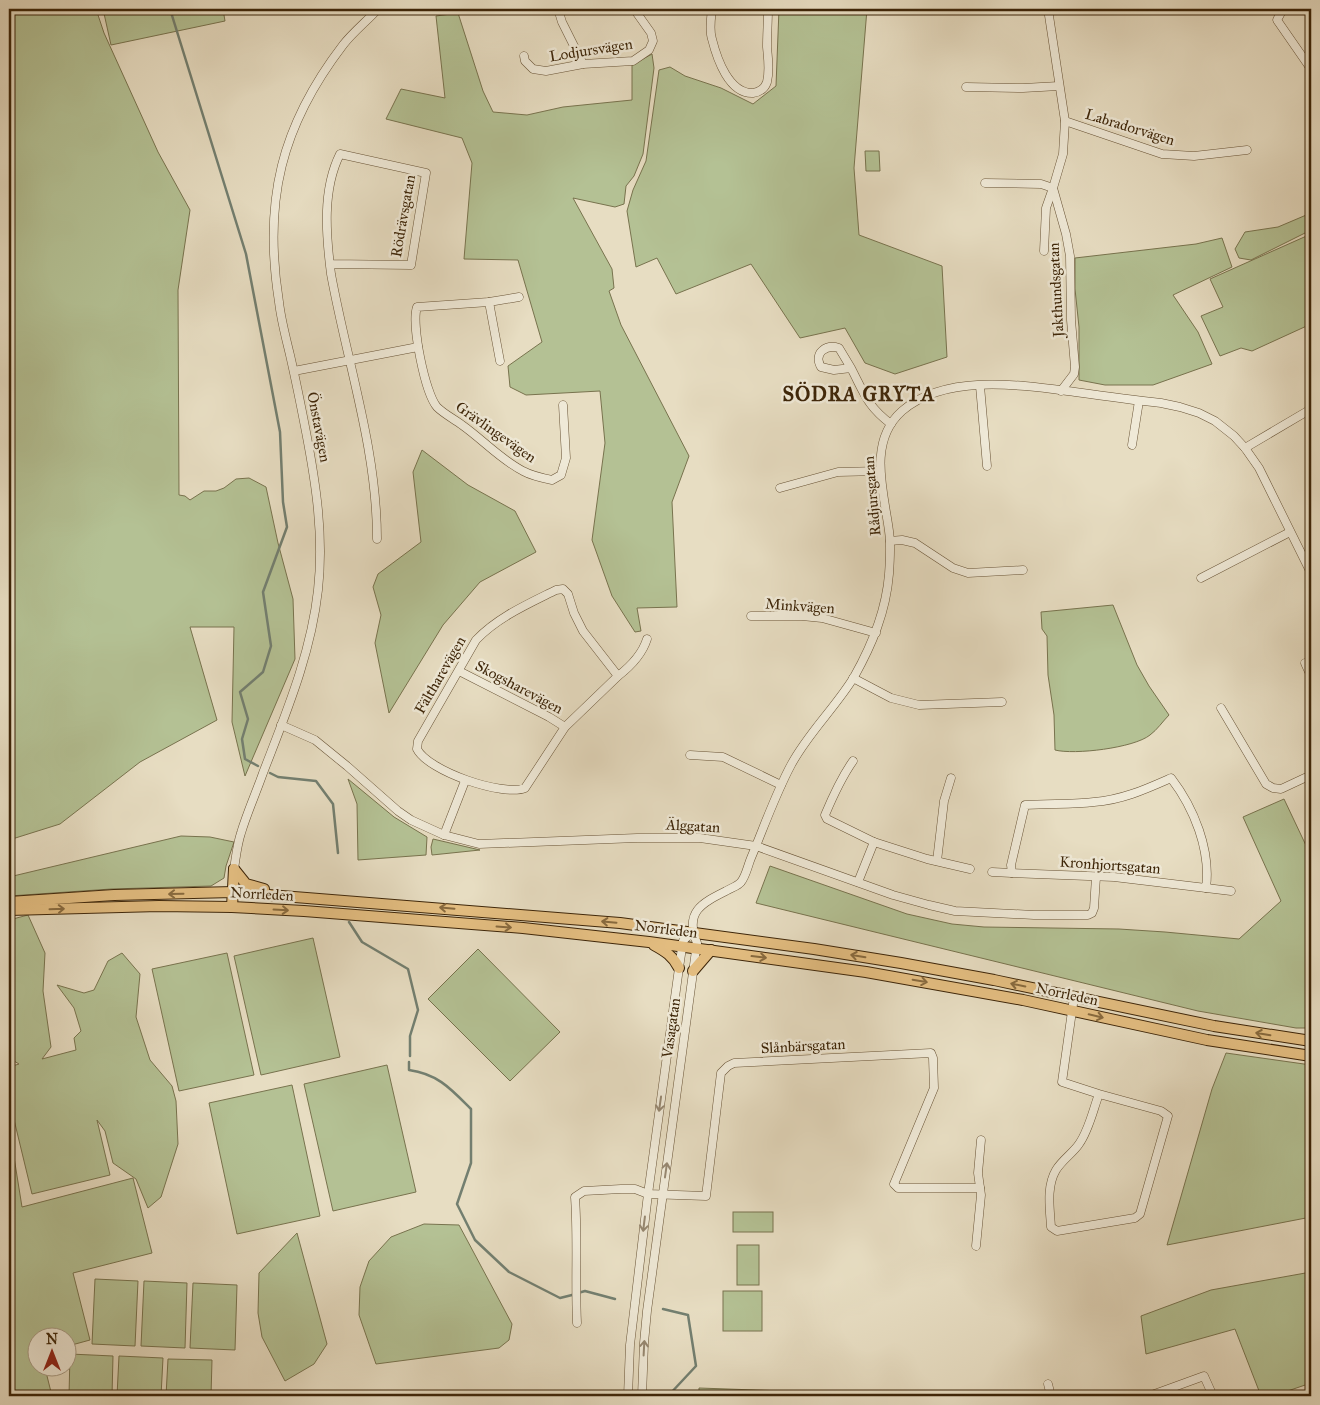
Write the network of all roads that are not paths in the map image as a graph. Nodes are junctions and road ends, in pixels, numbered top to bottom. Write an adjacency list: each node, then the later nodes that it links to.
1 (378, 9): 25 (street, Önstavägen)
2 (558, 9): 9 (street)
3 (634, 9): 9 (street, Lodjursvägen)
4 (712, 9): 5 (street)
5 (768, 9)
6 (1048, 9): 11 (street)
7 (1282, 9): 10 (street)
8 (524, 56): 9 (street, Lodjursvägen)
9 (583, 64)
10 (1311, 69)
11 (1059, 86): 12 (street); 13 (street)
12 (966, 87)
13 (1065, 121): 14 (street, Labradorvägen); 16 (street)
14 (1247, 150)
15 (985, 183): 16 (street)
16 (1053, 188): 17 (street); 27 (street, Jakthundsgatan)
17 (1044, 251)
18 (330, 264): 18 (street, Rödrävsgatan); 22 (street, Rödrävsgatan)
19 (519, 297): 20 (street, Grävlingevägen)
20 (489, 302): 21 (street, Grävlingevägen); 23 (street)
21 (418, 346): 22 (street); 29 (street, Grävlingevägen)
22 (348, 359): 25 (street); 38 (street, Rödrävsgatan)
23 (500, 361)
24 (851, 368): 31 (street)
25 (294, 371): 53 (street, Önstavägen)
26 (980, 386): 27 (street, Rådjursgatan); 31 (street, Rådjursgatan); 34 (street)
27 (1061, 390): 28 (street, Rådjursgatan)
28 (1139, 401): 32 (street); 33 (street, Rådjursgatan)
29 (563, 405)
30 (1311, 409): 33 (street)
31 (891, 424): 35 (street, Rådjursgatan)
32 (1132, 445)
33 (1245, 448): 37 (street, Rådjursgatan)
34 (988, 466)
35 (880, 471): 36 (street); 39 (street, Rådjursgatan)
36 (780, 488)
37 (1290, 532): 41 (street, Rådjursgatan); 42 (street)
38 (377, 539)
39 (890, 541): 40 (street); 44 (street, Rådjursgatan)
40 (1024, 570)
41 (1311, 573)
42 (1201, 578)
43 (751, 616): 44 (street, Minkvägen)
44 (876, 632): 50 (street, Rådjursgatan)
45 (647, 638): 48 (street, Fältharevägen)
46 (1305, 663): 49 (street)
47 (459, 670): 48 (street, Fältharevägen); 54 (street, Skogsharevägen); 59 (street, Fältharevägen)
48 (618, 676): 54 (street, Fältharevägen)
49 (1311, 676)
50 (853, 678): 51 (street); 60 (street, Rådjursgatan)
51 (1002, 702)
52 (1222, 708): 57 (street)
53 (281, 725): 61 (street, Älggatan); 65 (street, Önstavägen)
54 (565, 727): 59 (street, Fältharevägen)
55 (690, 755): 60 (street)
56 (853, 761): 62 (street)
57 (1311, 775)
58 (951, 778): 64 (street)
59 (466, 781): 61 (street)
60 (781, 785): 63 (street, Rådjursgatan)
61 (444, 835): 63 (street, Älggatan)
62 (874, 842): 64 (street); 70 (street)
63 (756, 846): 70 (street, Älggatan); 79 (street, Rådjursgatan)
64 (937, 861): 66 (street)
65 (234, 869): 73 (main road); 74 (main road); 75 (main road)
66 (970, 869)
67 (992, 872): 68 (street, Kronhjortsgatan)
68 (1012, 873): 69 (street, Kronhjortsgatan); 71 (street)
69 (1096, 877): 70 (street, Älggatan); 71 (street, Kronhjortsgatan)
70 (858, 882)
71 (1206, 888): 72 (street, Kronhjortsgatan)
72 (1231, 891)
73 (212, 892): 74 (main road, Norrleden); 76 (main road, Norrleden, one-way to 76)
74 (234, 892): 75 (main road, Norrleden); 77 (main road)
75 (281, 895): 79 (main road, Norrleden, one-way to 75)
76 (9, 902)
77 (232, 907): 78 (main road, Norrleden, one-way to 77); 80 (main road, Norrleden, one-way to 80)
78 (9, 910)
79 (692, 932): 81 (street, Vasagatan); 82 (street, Vasagatan); 86 (main road, Norrleden, one-way to 79)
80 (649, 942): 81 (main road, Norrleden); 84 (main road)
81 (683, 946): 82 (main road, Norrleden); 84 (street, Vasagatan)
82 (696, 948): 83 (main road, Norrleden); 85 (street, Vasagatan)
83 (711, 950): 85 (main road); 87 (main road, Norrleden, one-way to 87)
84 (679, 968): 93 (street, Vasagatan, one-way to 93)
85 (693, 971): 94 (street, Vasagatan, one-way to 85)
86 (1074, 997): 87 (street); 88 (main road, Norrleden, one-way to 86)
87 (1072, 1011): 89 (main road, Norrleden, one-way to 89); 90 (street)
88 (1311, 1041)
89 (1311, 1056)
90 (1098, 1094): 90 (street)
91 (981, 1140): 92 (street)
92 (980, 1188): 94 (street, Slånbärsgatan); 95 (street)
93 (648, 1194): 94 (street, Slånbärsgatan); 96 (street); 98 (street, Vasagatan, one-way to 98)
94 (662, 1194): 99 (street, Vasagatan, one-way to 94)
95 (976, 1246)
96 (576, 1323)
97 (1048, 1384): 100 (street)
98 (628, 1396)
99 (642, 1396)
100 (1051, 1396)
101 (1149, 1396): 102 (street)
102 (1213, 1396)

